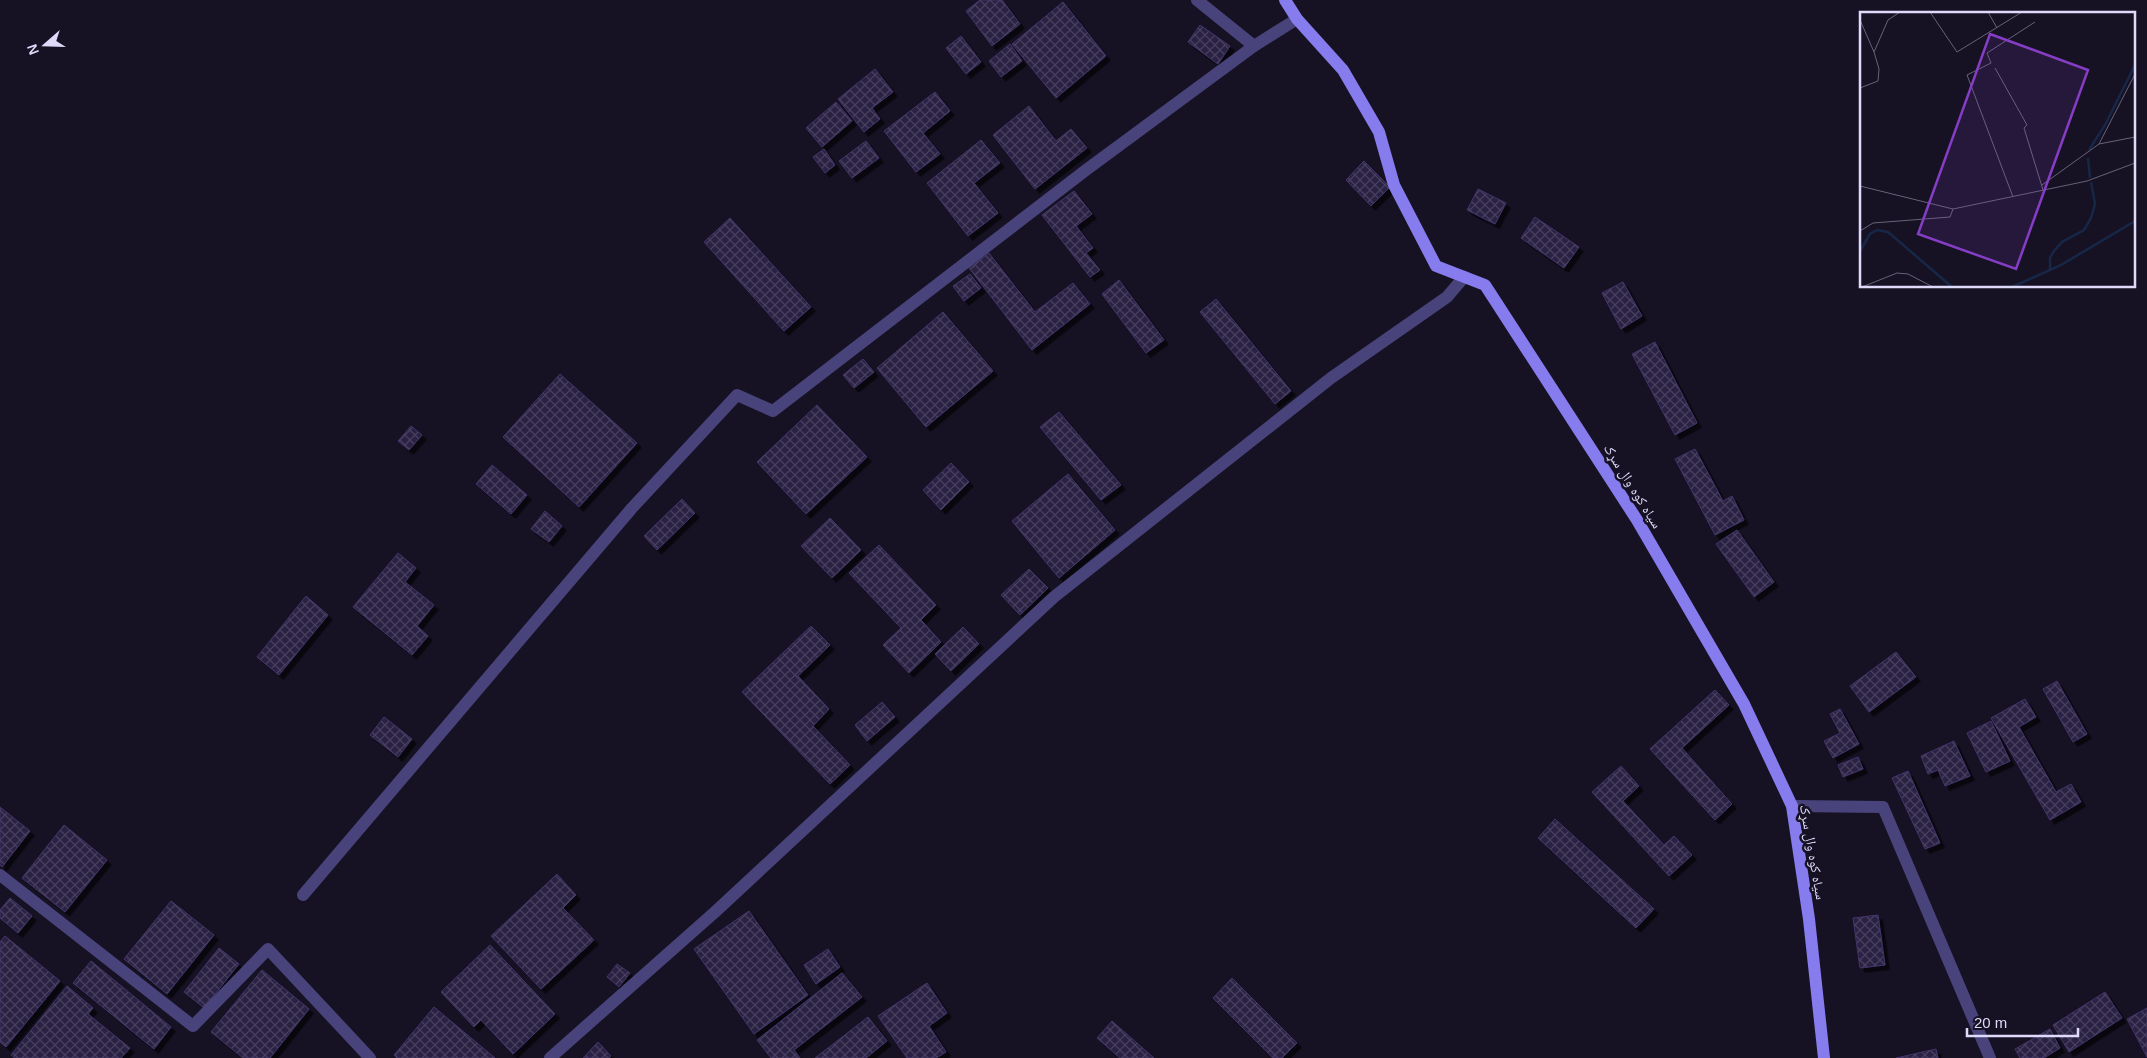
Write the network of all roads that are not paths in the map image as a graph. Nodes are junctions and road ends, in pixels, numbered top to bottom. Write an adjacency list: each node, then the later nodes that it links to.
1 (1197, 0): 4 (street)
2 (1285, 0): 3 (street, سیاه کوه وال سړک)
3 (1297, 19): 4 (street); 5 (street, سیاه کوه وال سړک)
4 (1254, 46): 8 (street)
5 (1464, 277): 6 (street, سیاه کوه وال سړک); 10 (street)
6 (1792, 806): 11 (street, سیاه کوه وال سړک); 12 (street)
7 (0, 875): 9 (street)
8 (303, 895)
9 (370, 1058)
10 (550, 1058)
11 (1824, 1058)
12 (1990, 1058)

